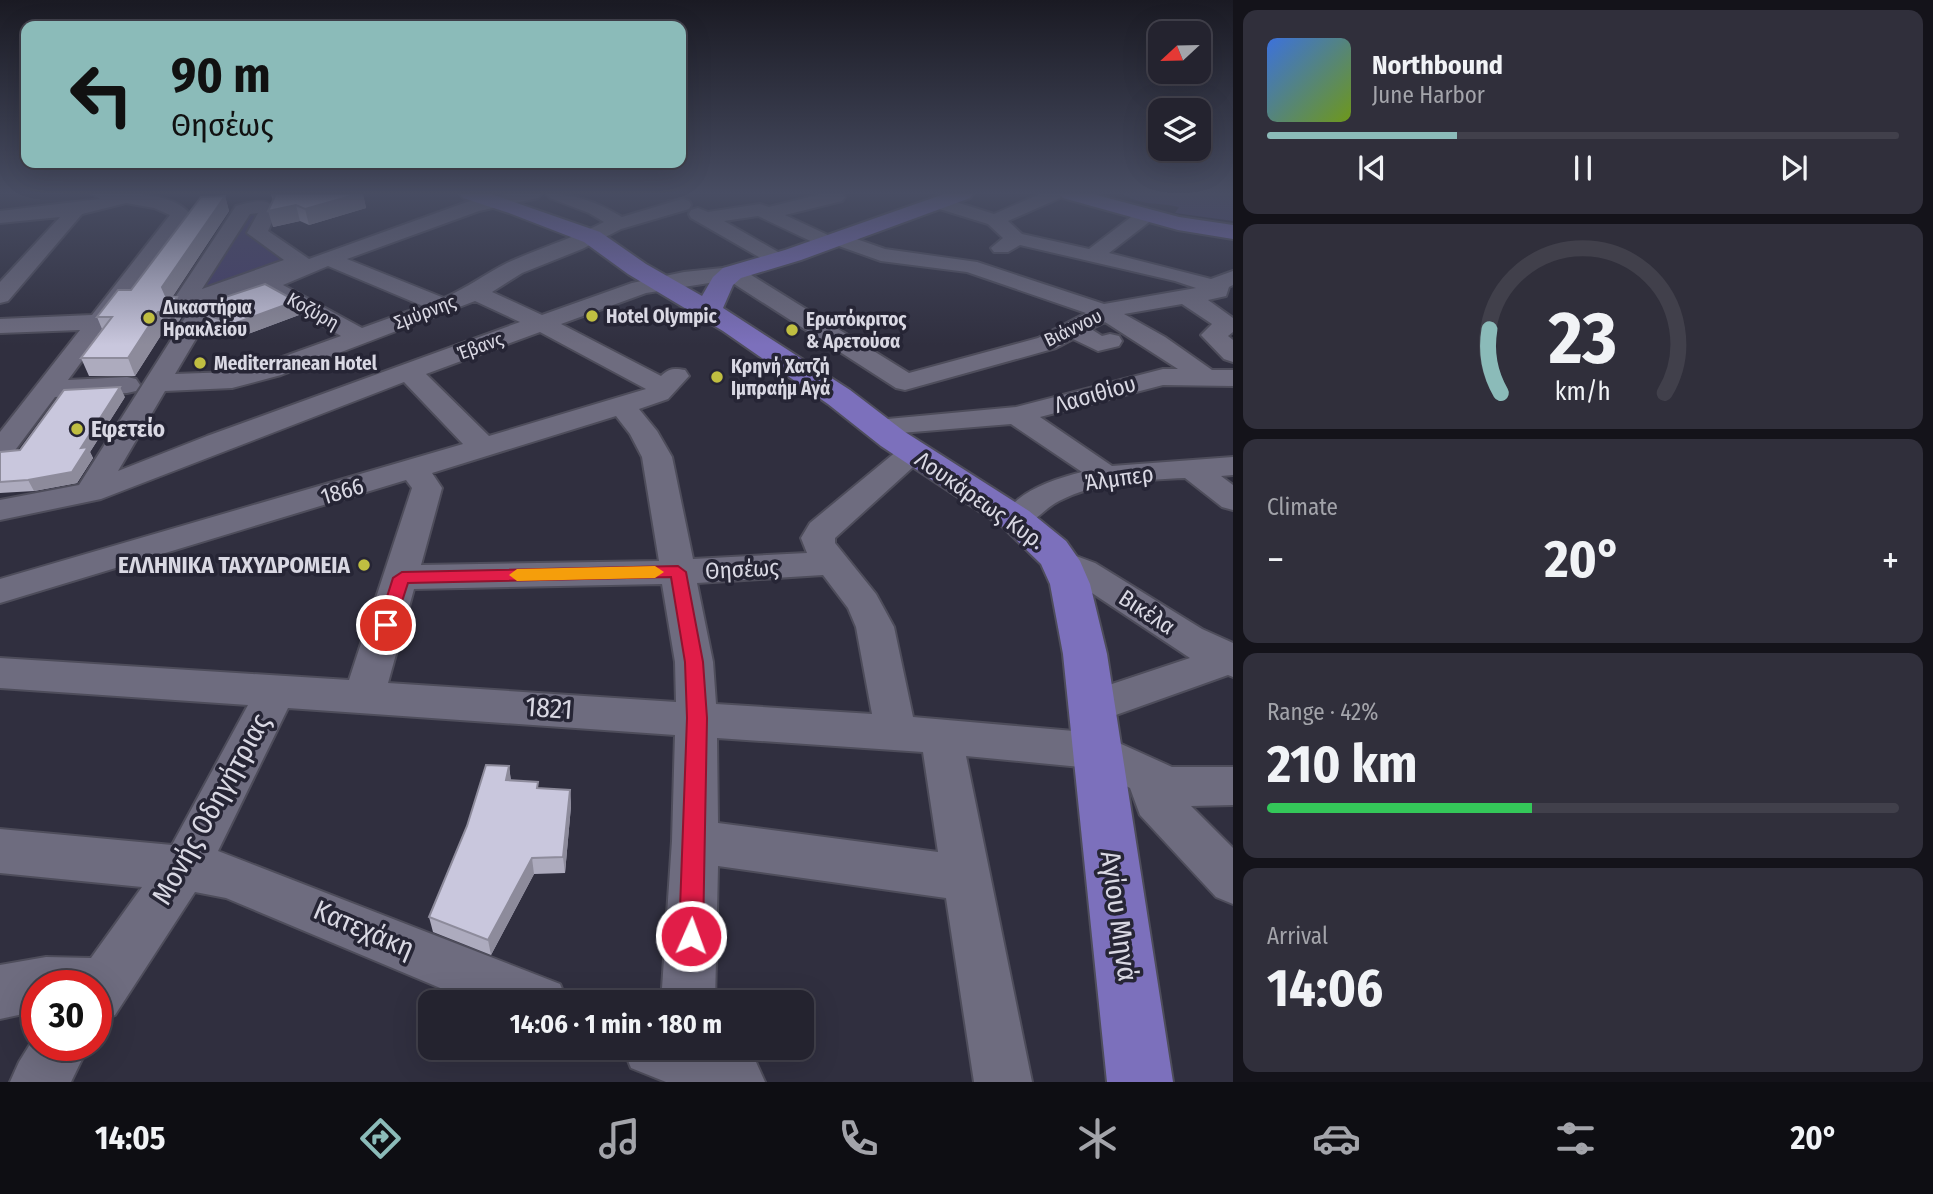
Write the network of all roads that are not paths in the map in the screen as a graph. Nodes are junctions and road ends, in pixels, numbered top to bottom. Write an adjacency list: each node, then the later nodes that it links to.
1 (45, 244): 23 (street)
2 (158, 244): 29 (street)
3 (220, 244): 18 (street)
4 (275, 244): 18 (street)
5 (370, 244): 15 (street)
6 (578, 244): 24 (street, Σμύρνης)
7 (603, 244): 20 (main road, Λουκάρεως Κυρ.)
8 (751, 244): 16 (street)
9 (823, 244): 16 (main road, Έβανς)
10 (845, 244): 17 (street)
11 (1009, 244): 17 (street)
12 (1048, 244): 14 (street)
13 (1108, 244): 14 (street)
14 (1094, 255): 22 (street)
15 (328, 259): 18 (street); 26 (street)
16 (778, 260): 19 (main road, Έβανς)
17 (963, 264): 28 (street)
18 (298, 266): 21 (street)
19 (732, 273): 20 (street, Έβανς); 27 (main road); 32 (street, Βιάννου)
20 (659, 283): 27 (main road, Λουκάρεως Κυρ.); 30 (street, Έβανς)
21 (266, 284): 33 (street, Κοζύρη); 39 (street)
22 (1228, 288): 25 (street, Βιάννου)
23 (3, 290)
24 (475, 293): 26 (street, Σμύρνης); 30 (street)
25 (1186, 297): 28 (street, Βιάννου); 35 (street)
26 (444, 306): 33 (street, Σμύρνης)
27 (708, 310): 44 (main road, Λουκάρεως Κυρ.)
28 (1104, 313): 32 (street, Βιάννου); 37 (street)
29 (98, 322): 31 (street); 41 (street)
30 (541, 323): 36 (street, Έβανς); 42 (street, 1866)
31 (0, 326)
32 (1075, 330): 34 (street)
33 (360, 337): 39 (street, Σμύρνης)
34 (1110, 341)
35 (1233, 355)
36 (409, 372): 45 (street); 52 (street, Έβανς)
37 (1203, 376): 38 (street, Λασιθίου); 43 (street, Λασιθίου)
38 (1233, 378)
39 (157, 383): 52 (street)
40 (127, 385): 41 (street)
41 (47, 389): 46 (street)
42 (622, 406): 45 (street, 1866); 58 (street)
43 (1016, 415): 44 (street, Λασιθίου); 51 (street)
44 (876, 427): 47 (main road, Λουκάρεως Κυρ.)
45 (484, 448): 49 (street, 1866)
46 (0, 451)
47 (913, 452): 55 (main road, Λουκάρεως Κυρ.); 57 (street)
48 (1233, 466): 50 (street, Άλμπερ)
49 (414, 469): 59 (street); 60 (street, 1866)
50 (1193, 469): 51 (street, Άλμπερ); 53 (street)
51 (1108, 477): 55 (street, Άλμπερ)
52 (90, 492): 54 (street, Έβανς)
53 (1233, 500)
54 (0, 510)
55 (1016, 519): 56 (main road, Λουκάρεως Κυρ.)
56 (1060, 561): 61 (street, Βικέλα); 66 (main road, Λουκάρεως Κυρ.)
57 (831, 563): 58 (street, Θησέως); 67 (street)
58 (678, 572): 59 (street, Θησέως); 65 (street)
59 (402, 578): 64 (street)
60 (0, 591)
61 (1231, 660): 66 (street)
62 (0, 673): 63 (street, 1821)
63 (276, 691): 64 (street, 1821); 72 (street, Μονής Οδηγήτριας)
64 (363, 696): 65 (street, 1821)
65 (697, 718): 67 (street, 1821); 70 (street)
66 (1094, 728): 67 (street, 1821); 68 (street); 85 (main road, Αγίου Μηνά)
67 (918, 734): 73 (street)
68 (1152, 778): 69 (street); 74 (street)
69 (1233, 786)
70 (695, 841): 73 (street); 78 (street)
71 (0, 851): 72 (street, Κατεχάκη)
72 (183, 870): 75 (street, Μονής Οδηγήτριας); 77 (street, Κατεχάκη)
73 (966, 878): 84 (street)
74 (1233, 881)
75 (110, 970)
76 (21, 987): 79 (street)
77 (510, 990)
78 (689, 990)
79 (0, 992)
80 (688, 1060): 83 (street)
81 (52, 1061): 82 (street)
82 (40, 1082)
83 (736, 1082)
84 (1003, 1082)
85 (1140, 1082)

